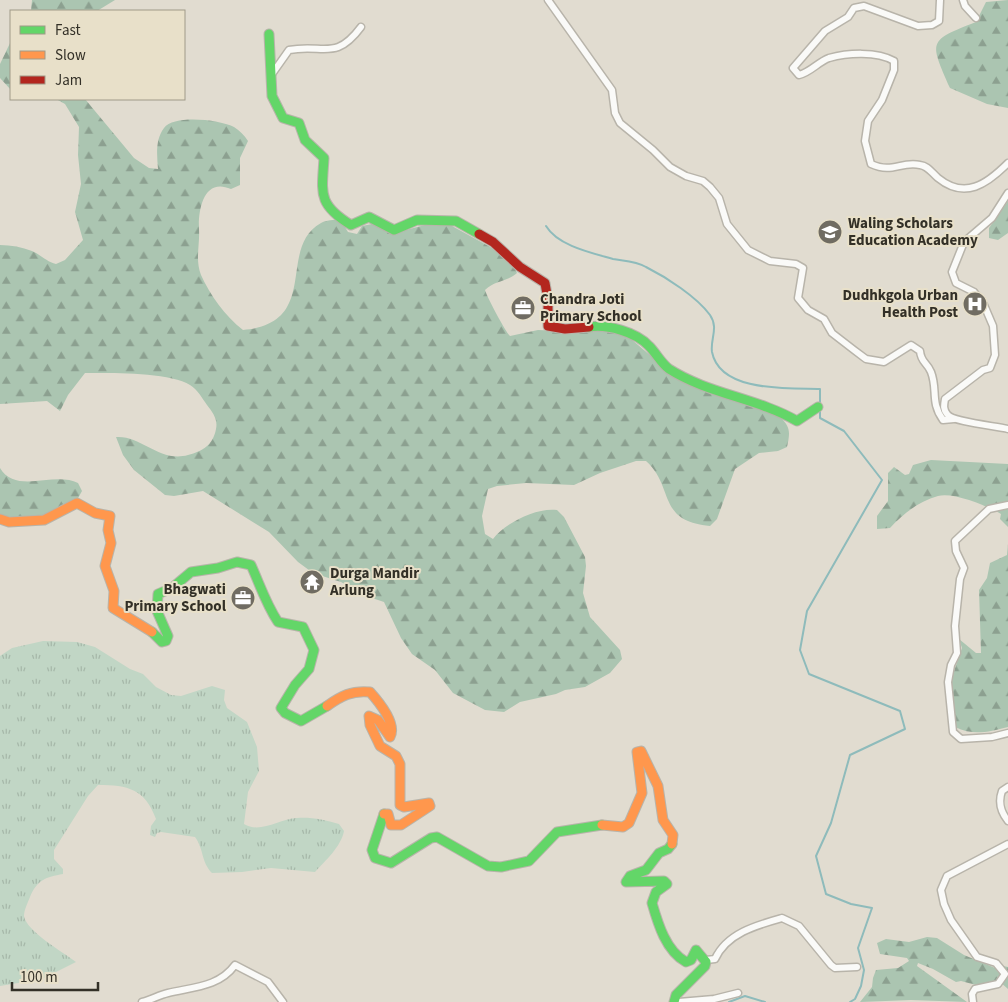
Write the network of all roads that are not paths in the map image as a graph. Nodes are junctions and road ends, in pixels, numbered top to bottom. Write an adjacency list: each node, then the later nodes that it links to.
1 (548, 0): 11 (street)
2 (940, 0): 8 (street)
3 (962, 0): 4 (street)
4 (976, 18)
5 (361, 27): 7 (street)
6 (269, 34): 7 (street)
7 (272, 74): 10 (street)
8 (1008, 163)
9 (1008, 193): 11 (street)
10 (818, 407)
11 (954, 419): 12 (street)
12 (1008, 429)
13 (1008, 505): 15 (street)
14 (0, 519): 19 (street)
15 (1008, 733)
16 (1008, 788): 17 (street)
17 (1008, 821)
18 (1008, 844): 26 (street)
19 (706, 960): 20 (street); 24 (street)
20 (857, 966)
21 (738, 993): 25 (street)
22 (142, 1002): 23 (street)
23 (283, 1002)
24 (674, 1002)
25 (679, 1002)
26 (973, 1002)

